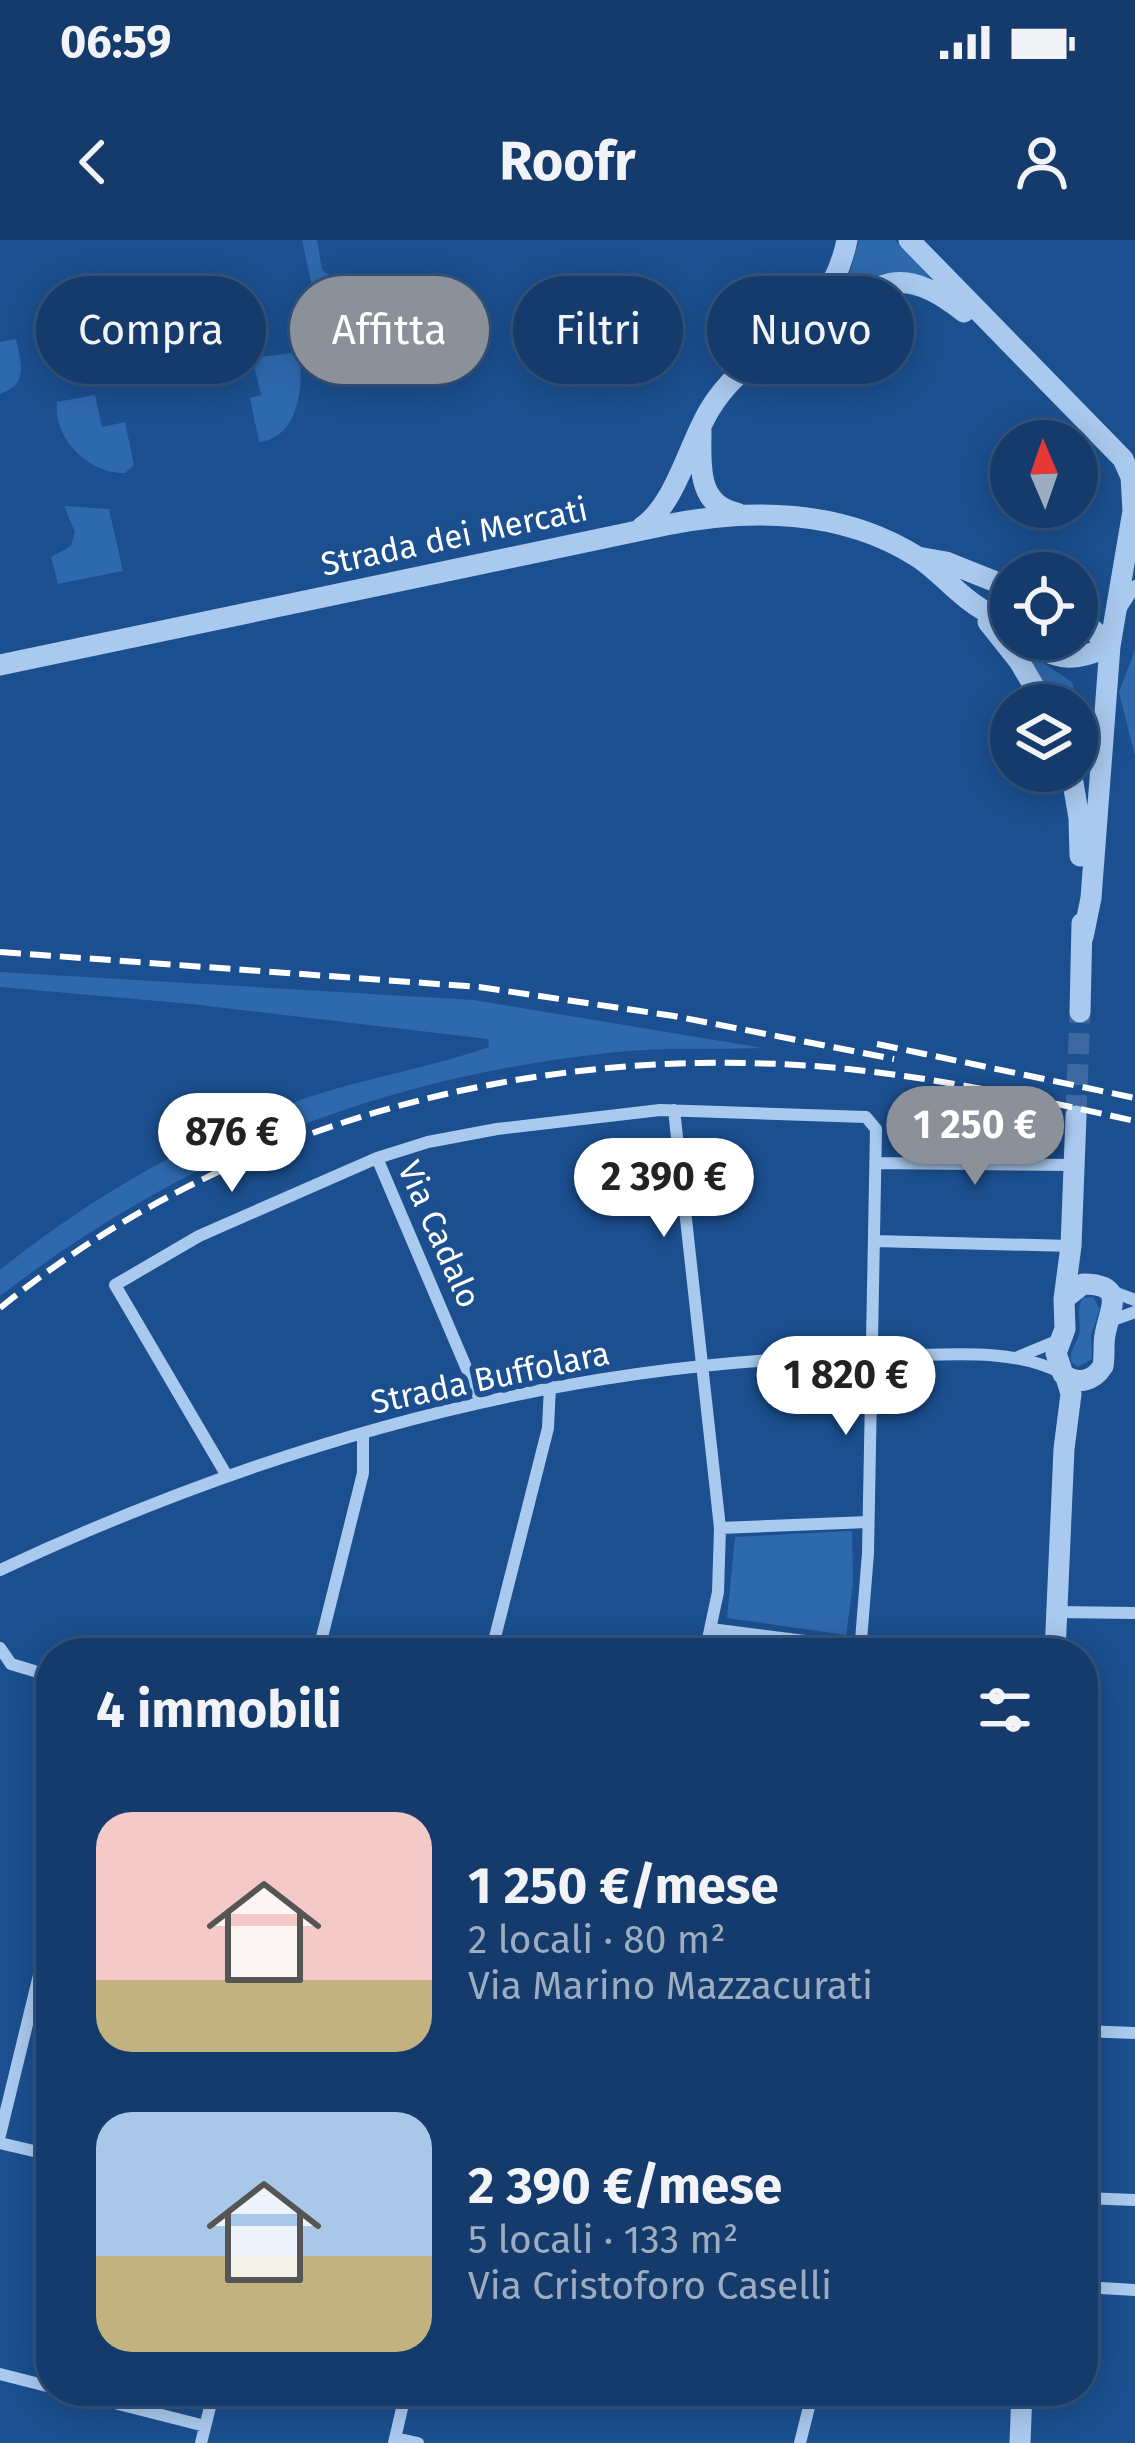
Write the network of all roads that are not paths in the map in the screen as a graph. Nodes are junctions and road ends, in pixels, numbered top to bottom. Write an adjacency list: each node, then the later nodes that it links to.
1 (847, 240): 3 (street)
2 (909, 240): 5 (street)
3 (835, 276)
4 (914, 285): 5 (street)
5 (1009, 342): 8 (street)
6 (731, 384): 7 (street)
7 (702, 424): 9 (street); 10 (street)
8 (1133, 478): 16 (street)
9 (742, 513): 10 (street, Strada dei Mercati); 11 (street, Strada dei Mercati)
10 (623, 534): 20 (street, Strada dei Mercati)
11 (918, 557): 12 (street, Strada dei Mercati); 14 (street, Strada dei Mercati)
12 (990, 580)
13 (1135, 586): 16 (street)
14 (977, 607): 15 (street, Strada dei Mercati); 21 (street, Strada dei Mercati)
15 (990, 615)
16 (1114, 619): 18 (street)
17 (1098, 635): 18 (street)
18 (1110, 646): 19 (street); 23 (street)
19 (1098, 651)
20 (0, 665)
21 (1032, 684)
22 (1075, 792): 23 (street)
23 (1083, 938): 24 (street)
24 (1080, 1012)
25 (674, 1110): 27 (street); 28 (street); 40 (street)
26 (1076, 1116): 29 (street)
27 (377, 1157): 43 (street, Via Cadalo); 45 (street)
28 (875, 1163): 29 (street); 30 (street)
29 (1074, 1165): 31 (street)
30 (874, 1241): 31 (street); 38 (street)
31 (1071, 1246): 32 (street); 33 (street)
32 (1103, 1288): 33 (street); 34 (street); 36 (street)
33 (1064, 1299): 37 (street)
34 (1135, 1300)
35 (1135, 1312): 36 (street)
36 (1109, 1322): 41 (street)
37 (1061, 1338): 39 (street, Strada Buffolara); 41 (street)
38 (872, 1356): 39 (street, Strada Buffolara); 40 (street, Strada Buffolara); 46 (street)
39 (1016, 1358): 41 (street, Strada Buffolara)
40 (703, 1366): 42 (street, Strada Buffolara); 47 (street)
41 (1066, 1376): 49 (street)
42 (550, 1386): 43 (street, Strada Buffolara); 53 (street)
43 (480, 1400): 44 (street, Strada Buffolara)
44 (363, 1432): 45 (street, Strada Buffolara); 52 (street)
45 (227, 1476): 48 (street, Strada Buffolara)
46 (868, 1522): 47 (street); 56 (street)
47 (720, 1528): 51 (street)
48 (0, 1570)
49 (1056, 1612): 50 (street); 57 (street)
50 (1135, 1613)
51 (711, 1629): 54 (street); 55 (street)
52 (322, 1638)
53 (495, 1638)
54 (709, 1638)
55 (775, 1638)
56 (862, 1638)
57 (1055, 1638)
58 (2, 1657): 59 (street)
59 (36, 1672)
60 (36, 1989): 63 (street)
61 (1098, 2031): 62 (street)
62 (1135, 2032)
63 (0, 2139): 64 (street)
64 (36, 2151)
65 (1098, 2199): 66 (street)
66 (1135, 2200)
67 (1098, 2289): 68 (street)
68 (1135, 2290)
69 (0, 2374): 70 (street)
70 (36, 2383)
71 (127, 2406): 76 (street)
72 (211, 2406): 76 (street)
73 (402, 2406): 77 (street)
74 (809, 2406): 80 (street)
75 (1017, 2406): 81 (street)
76 (206, 2426): 78 (street)
77 (394, 2440): 79 (street)
78 (201, 2443)
79 (418, 2443)
80 (800, 2443)
81 (1020, 2443)

